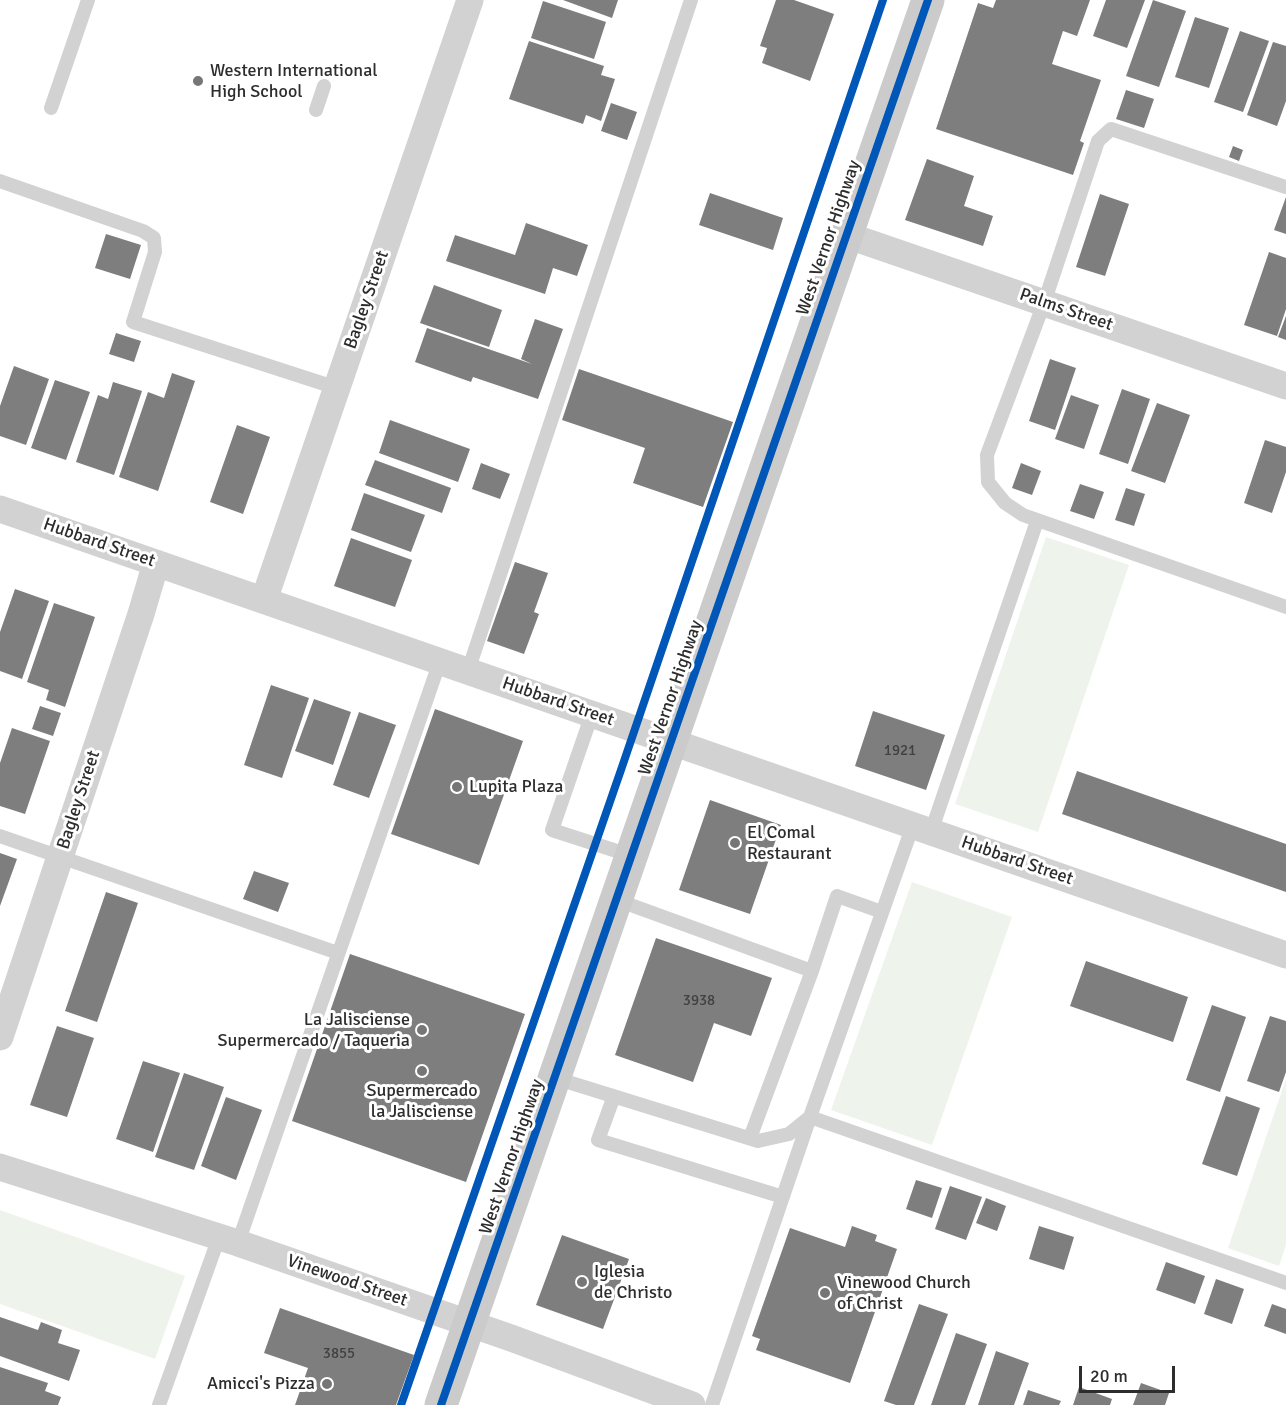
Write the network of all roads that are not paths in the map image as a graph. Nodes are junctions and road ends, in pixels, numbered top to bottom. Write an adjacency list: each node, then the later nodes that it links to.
1 (88, 0): 6 (lane)
2 (470, 0): 13 (street, Bagley Street)
3 (691, 0): 20 (lane)
4 (928, 0): 10 (street, West Vernor Highway)
5 (324, 86): 7 (lane)
6 (51, 108)
7 (316, 110)
8 (0, 181): 13 (lane)
9 (1286, 187): 11 (lane)
10 (846, 235): 11 (street, Palms Street); 22 (street, West Vernor Highway)
11 (1044, 303): 12 (street, Palms Street); 15 (lane)
12 (1286, 386)
13 (337, 388): 17 (street, Bagley Street)
14 (0, 509): 16 (street, Hubbard Street)
15 (1037, 521): 18 (lane); 23 (lane)
16 (156, 563): 17 (street, Hubbard Street); 26 (street, Bagley Street)
17 (264, 600): 19 (street, Hubbard Street)
18 (1286, 607)
19 (440, 662): 20 (street, Hubbard Street); 29 (lane)
20 (468, 671): 21 (street, Hubbard Street)
21 (591, 714): 22 (street, Hubbard Street); 25 (lane)
22 (672, 742): 23 (street, Hubbard Street); 25 (street, West Vernor Highway)
23 (922, 828): 28 (lane); 30 (street, Hubbard Street)
24 (0, 837): 26 (lane)
25 (632, 856): 27 (street, West Vernor Highway)
26 (60, 857): 29 (lane); 32 (street, Bagley Street)
27 (616, 900): 31 (lane); 33 (street, West Vernor Highway)
28 (882, 912): 31 (lane); 35 (lane)
29 (338, 953): 39 (lane)
30 (1286, 955)
31 (812, 971): 36 (lane)
32 (0, 1037)
33 (555, 1078): 34 (lane); 41 (street, West Vernor Highway)
34 (614, 1096): 36 (lane); 38 (lane)
35 (810, 1117): 36 (lane); 38 (lane); 40 (lane)
36 (750, 1138)
37 (0, 1167): 39 (street, Vinewood Street)
38 (783, 1197): 45 (lane)
39 (229, 1240): 41 (street, Vinewood Street); 42 (lane)
40 (1286, 1283)
41 (470, 1324): 43 (street, West Vernor Highway); 44 (street, Vinewood Street)
42 (159, 1405)
43 (441, 1405)
44 (692, 1405)
45 (712, 1405)

